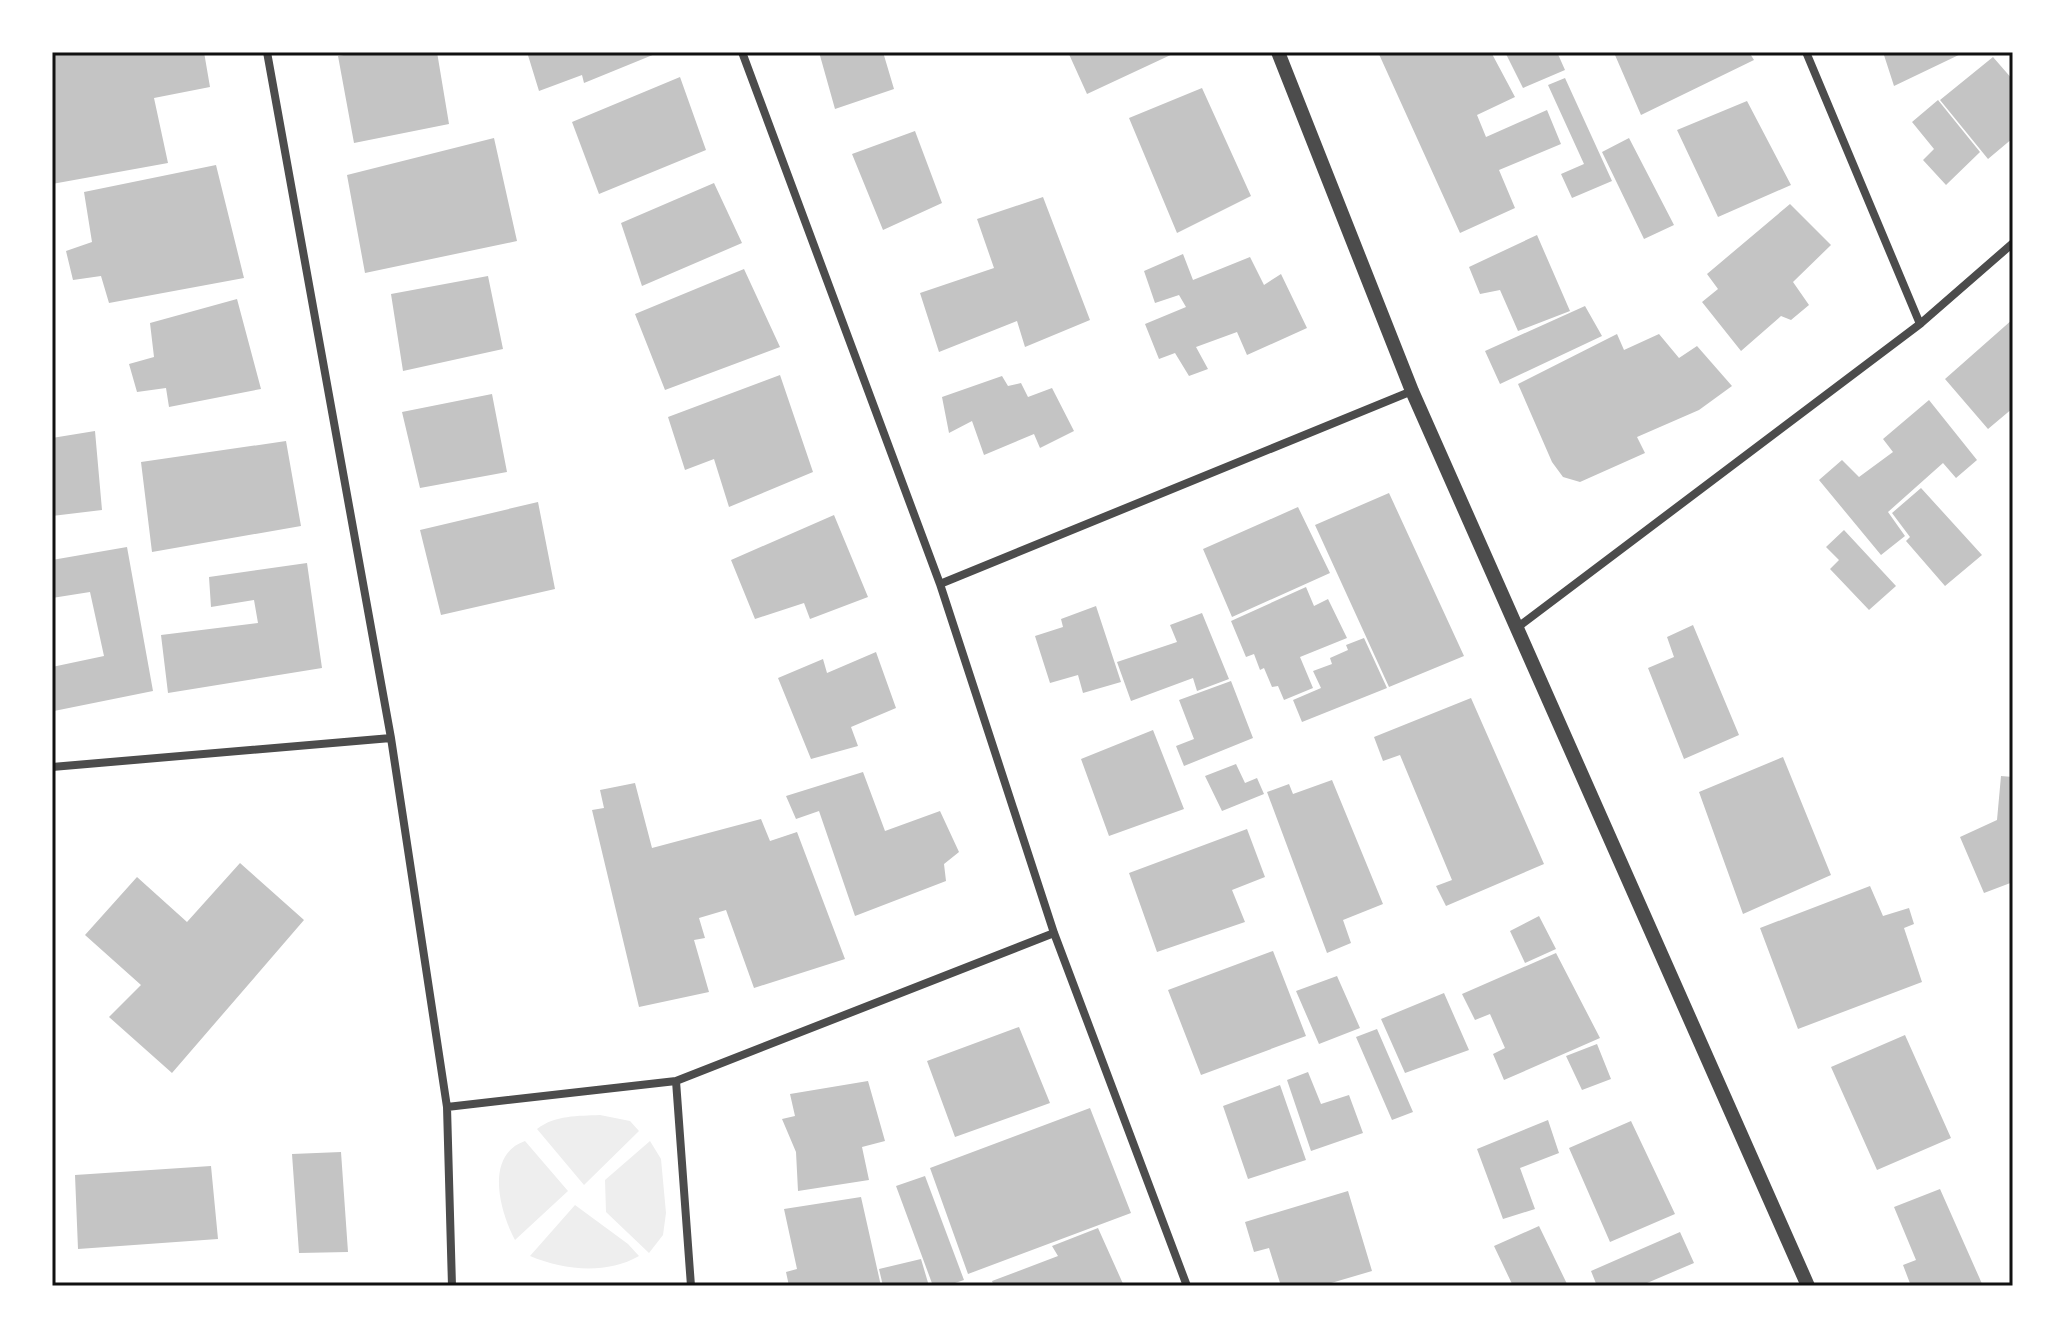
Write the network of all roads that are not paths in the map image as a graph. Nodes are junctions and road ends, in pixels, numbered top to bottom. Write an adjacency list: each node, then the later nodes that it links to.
1 (267, 52): 10 (street)
2 (742, 52): 8 (street)
3 (1278, 52): 7 (street)
4 (1806, 52): 6 (street)
5 (2013, 243): 6 (street)
6 (1920, 324): 9 (street)
7 (1412, 391): 8 (street); 9 (street)
8 (940, 584): 12 (street)
9 (1518, 627): 18 (street)
10 (391, 738): 11 (street); 14 (street)
11 (52, 767)
12 (1054, 933): 13 (street); 17 (street)
13 (676, 1081): 14 (street); 16 (street)
14 (447, 1107): 15 (street)
15 (452, 1286)
16 (691, 1286)
17 (1187, 1286)
18 (1808, 1286)

